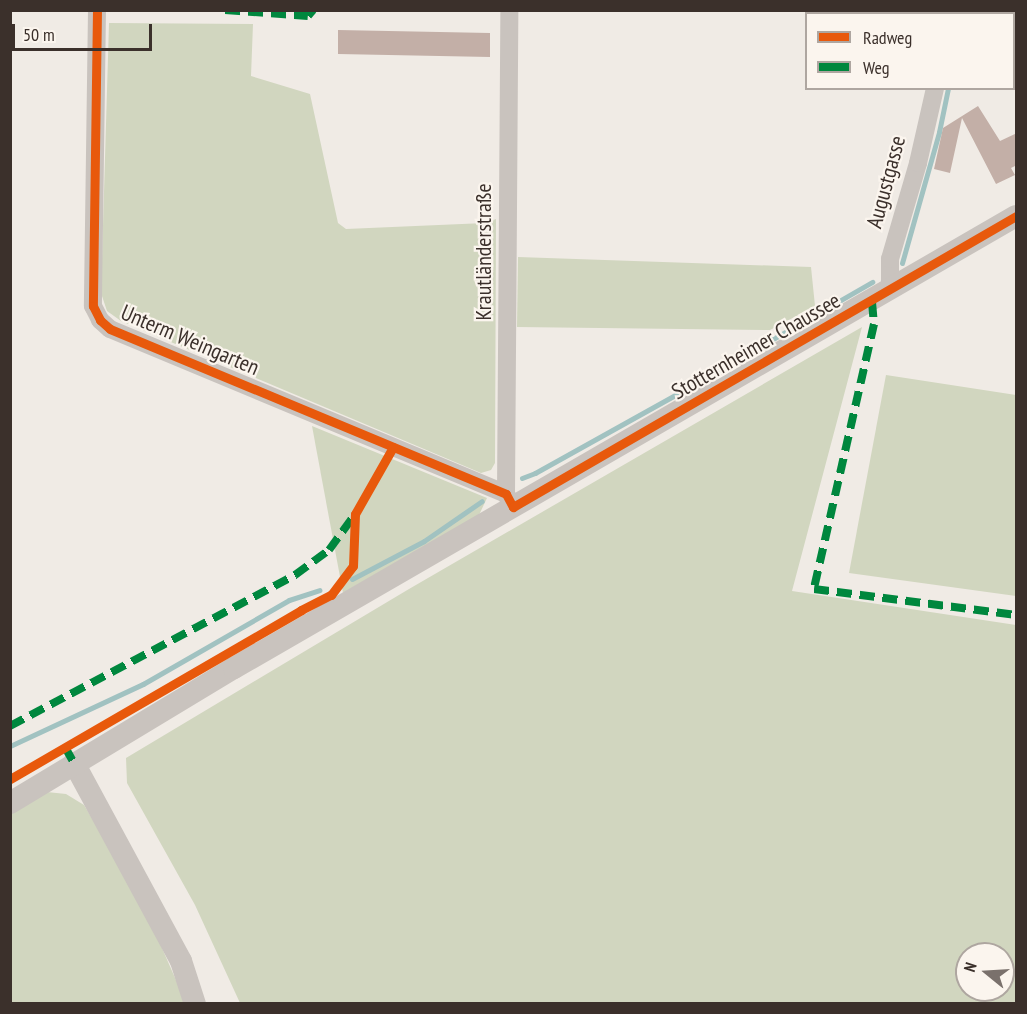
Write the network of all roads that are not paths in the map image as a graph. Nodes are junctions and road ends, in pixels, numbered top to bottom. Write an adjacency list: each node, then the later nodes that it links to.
1 (97, 10): 6 (street, Unterm Weingarten)
2 (509, 10): 6 (street, Krautländerstraße)
3 (935, 90): 5 (street, Augustgasse)
4 (1017, 216): 5 (street, Stotternheimer Chaussee)
5 (894, 288): 6 (street, Stotternheimer Chaussee)
6 (510, 501): 7 (street, Stotternheimer Chaussee)
7 (74, 763): 8 (street, Stotternheimer Chaussee); 9 (street)
8 (10, 803)
9 (195, 1004)

